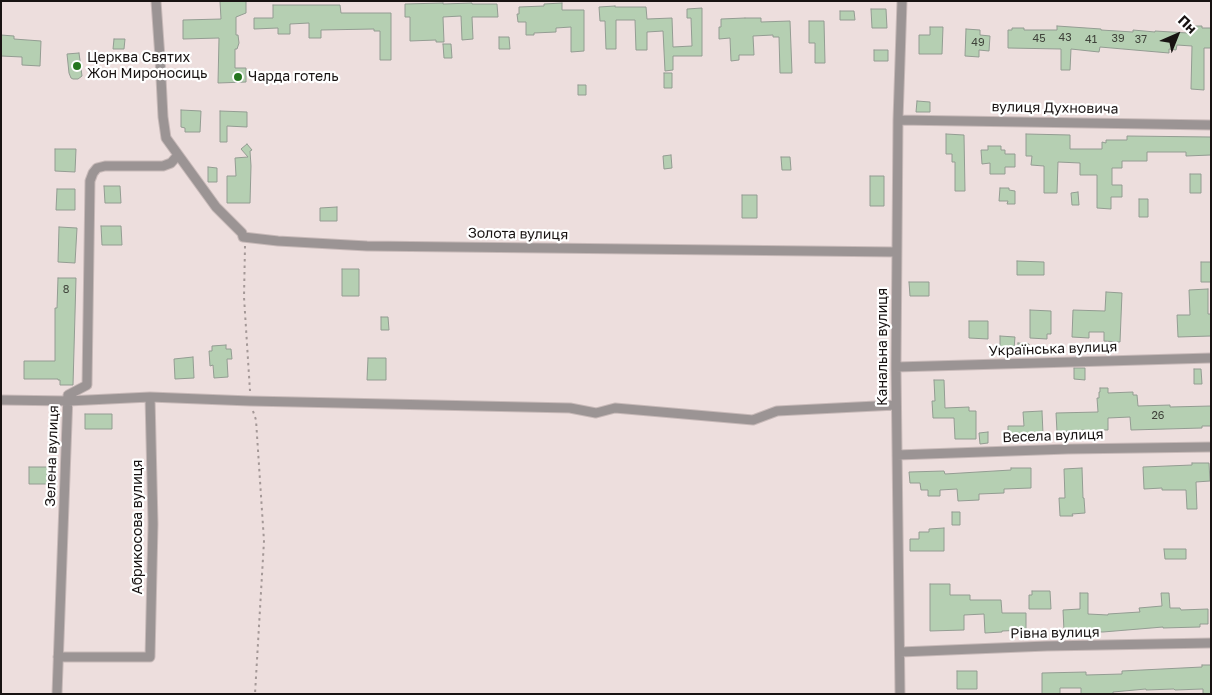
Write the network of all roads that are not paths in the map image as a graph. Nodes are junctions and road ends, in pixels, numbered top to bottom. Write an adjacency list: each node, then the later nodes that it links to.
1 (156, 1): 5 (street)
2 (902, 1): 3 (street, Канальна вулиця)
3 (898, 120): 4 (street, вулиця Духновича); 6 (street, Канальна вулиця)
4 (1211, 125)
5 (178, 155): 6 (street, Золота вулиця); 11 (street, Зелена вулиця)
6 (897, 252): 8 (street, Канальна вулиця)
7 (1211, 358): 8 (street, Українська вулиця)
8 (896, 367): 12 (street, Канальна вулиця)
9 (150, 397): 11 (street); 12 (street); 17 (street, Абрикосова вулиця)
10 (1, 400): 11 (street)
11 (68, 401): 17 (street, Зелена вулиця)
12 (896, 405): 14 (street, Канальна вулиця)
13 (1211, 447): 14 (street, Весела вулиця)
14 (897, 455): 16 (street, Канальна вулиця)
15 (1211, 643): 16 (street, Рівна вулиця)
16 (900, 652): 19 (street, Канальна вулиця)
17 (58, 657): 18 (street, Зелена вулиця)
18 (57, 694)
19 (900, 694)

